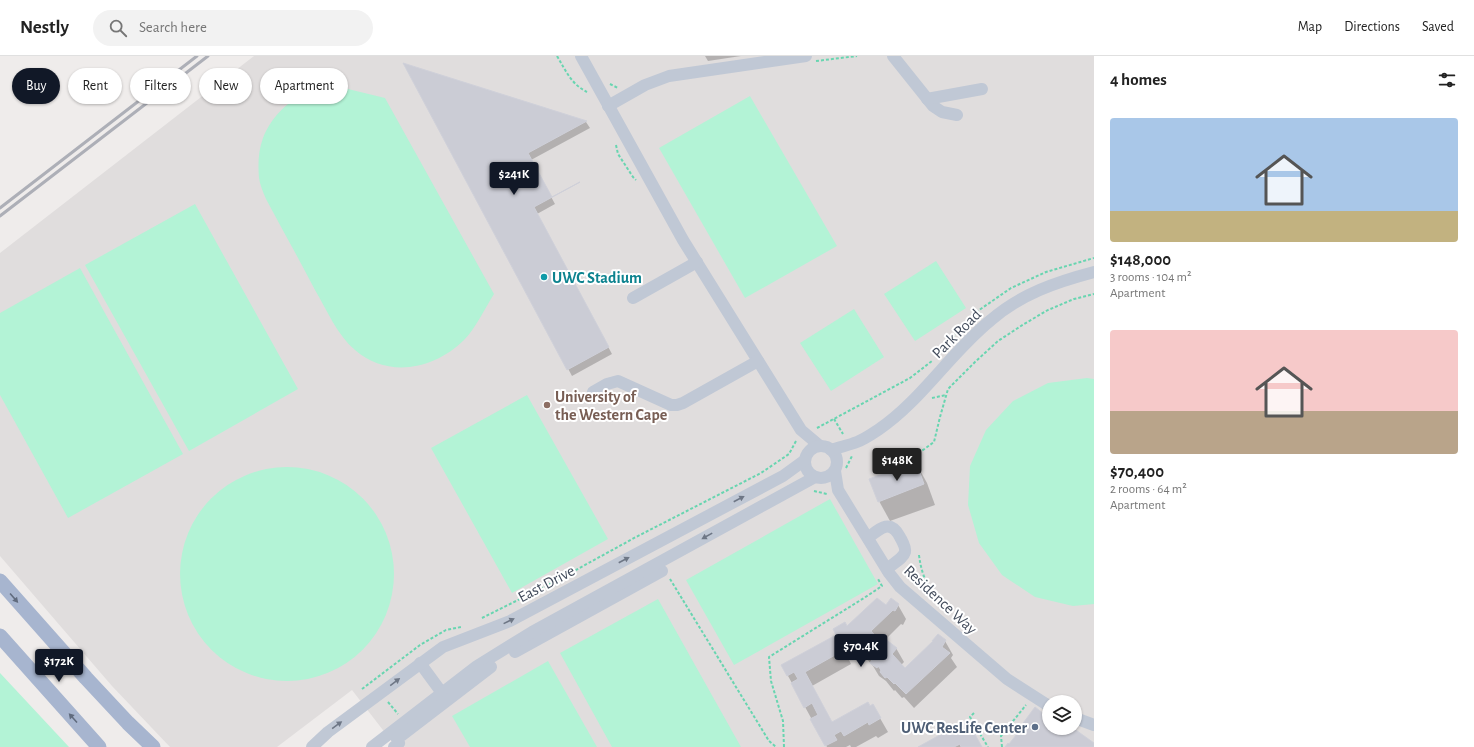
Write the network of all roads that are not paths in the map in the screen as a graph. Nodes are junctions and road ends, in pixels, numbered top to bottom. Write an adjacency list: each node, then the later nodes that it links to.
1 (581, 56): 7 (street)
2 (893, 56): 6 (street)
3 (809, 59): 7 (street)
4 (951, 88): 6 (street)
5 (982, 89): 6 (street)
6 (924, 96): 8 (street)
7 (608, 106): 9 (street)
8 (957, 115)
9 (697, 262): 11 (street); 12 (street)
10 (1094, 272): 15 (street, Park Road)
11 (633, 298)
12 (758, 361): 13 (street); 14 (street)
13 (593, 392)
14 (804, 434): 16 (street); 17 (street)
15 (858, 442): 16 (street, Park Road); 18 (street, Park Road)
16 (826, 448): 17 (street); 18 (street)
17 (806, 457): 19 (street); 26 (street, East Drive, one-way to 17)
18 (836, 466): 19 (street); 20 (street, Residence Way)
19 (818, 478): 20 (street, Residence Way); 27 (street, one-way to 27)
20 (838, 490): 21 (street, Residence Way)
21 (868, 538): 22 (street, Residence Way); 22 (street)
22 (887, 569): 28 (street, Residence Way)
23 (662, 571): 35 (street)
24 (0, 582): 32 (main road, one-way to 32)
25 (0, 636): 31 (main road, one-way to 25)
26 (420, 663): 27 (street); 33 (street, East Drive, one-way to 26)
27 (442, 692): 34 (street)
28 (1042, 701)
29 (1082, 721): 30 (street)
30 (1094, 725)
31 (99, 747)
32 (153, 747)
33 (312, 747)
34 (372, 747)
35 (394, 747)

